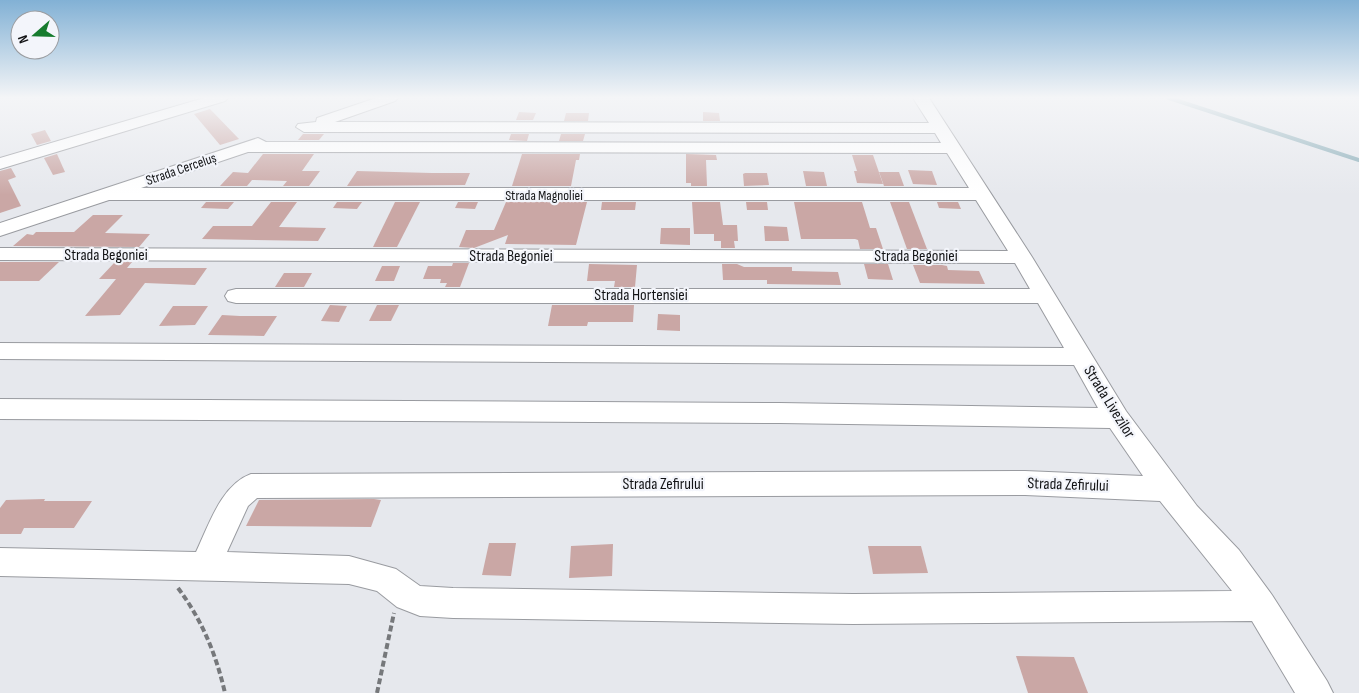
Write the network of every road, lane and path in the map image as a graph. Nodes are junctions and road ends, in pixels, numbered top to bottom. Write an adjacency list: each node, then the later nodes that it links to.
1 (112, 130): 7 (street)
2 (294, 130): 6 (street, Strada Cerceluș)
3 (499, 130): 5 (street)
4 (942, 130): 5 (street, Strada Livezilor)
5 (947, 138): 6 (street); 9 (street, Strada Livezilor)
6 (245, 147): 8 (street, Strada Cerceluș)
7 (0, 164)
8 (106, 194): 9 (street, Strada Magnoliei); 10 (street, Strada Cerceluș)
9 (982, 194): 12 (street, Strada Livezilor)
10 (0, 230)
11 (0, 254): 13 (street, Strada Begoniei)
12 (1022, 257): 13 (street, Strada Begoniei); 15 (street, Strada Livezilor)
13 (352, 276): 14 (street, Strada Hortensiei); 15 (street, Strada Hortensiei)
14 (236, 296)
15 (1045, 296): 17 (street, Strada Livezilor)
16 (0, 351): 17 (street)
17 (1081, 357): 19 (street, Strada Livezilor)
18 (0, 409): 19 (street)
19 (1117, 418): 20 (street, Strada Livezilor)
20 (1168, 489): 22 (street, Strada Zefirului); 25 (street, Strada Livezilor)
21 (0, 562): 22 (street)
22 (205, 566): 24 (street)
23 (170, 582): 26 (path)
24 (398, 590): 25 (street); 27 (path)
25 (1261, 606): 28 (street, Strada Livezilor)
26 (225, 693)
27 (377, 693)
28 (1315, 693)

